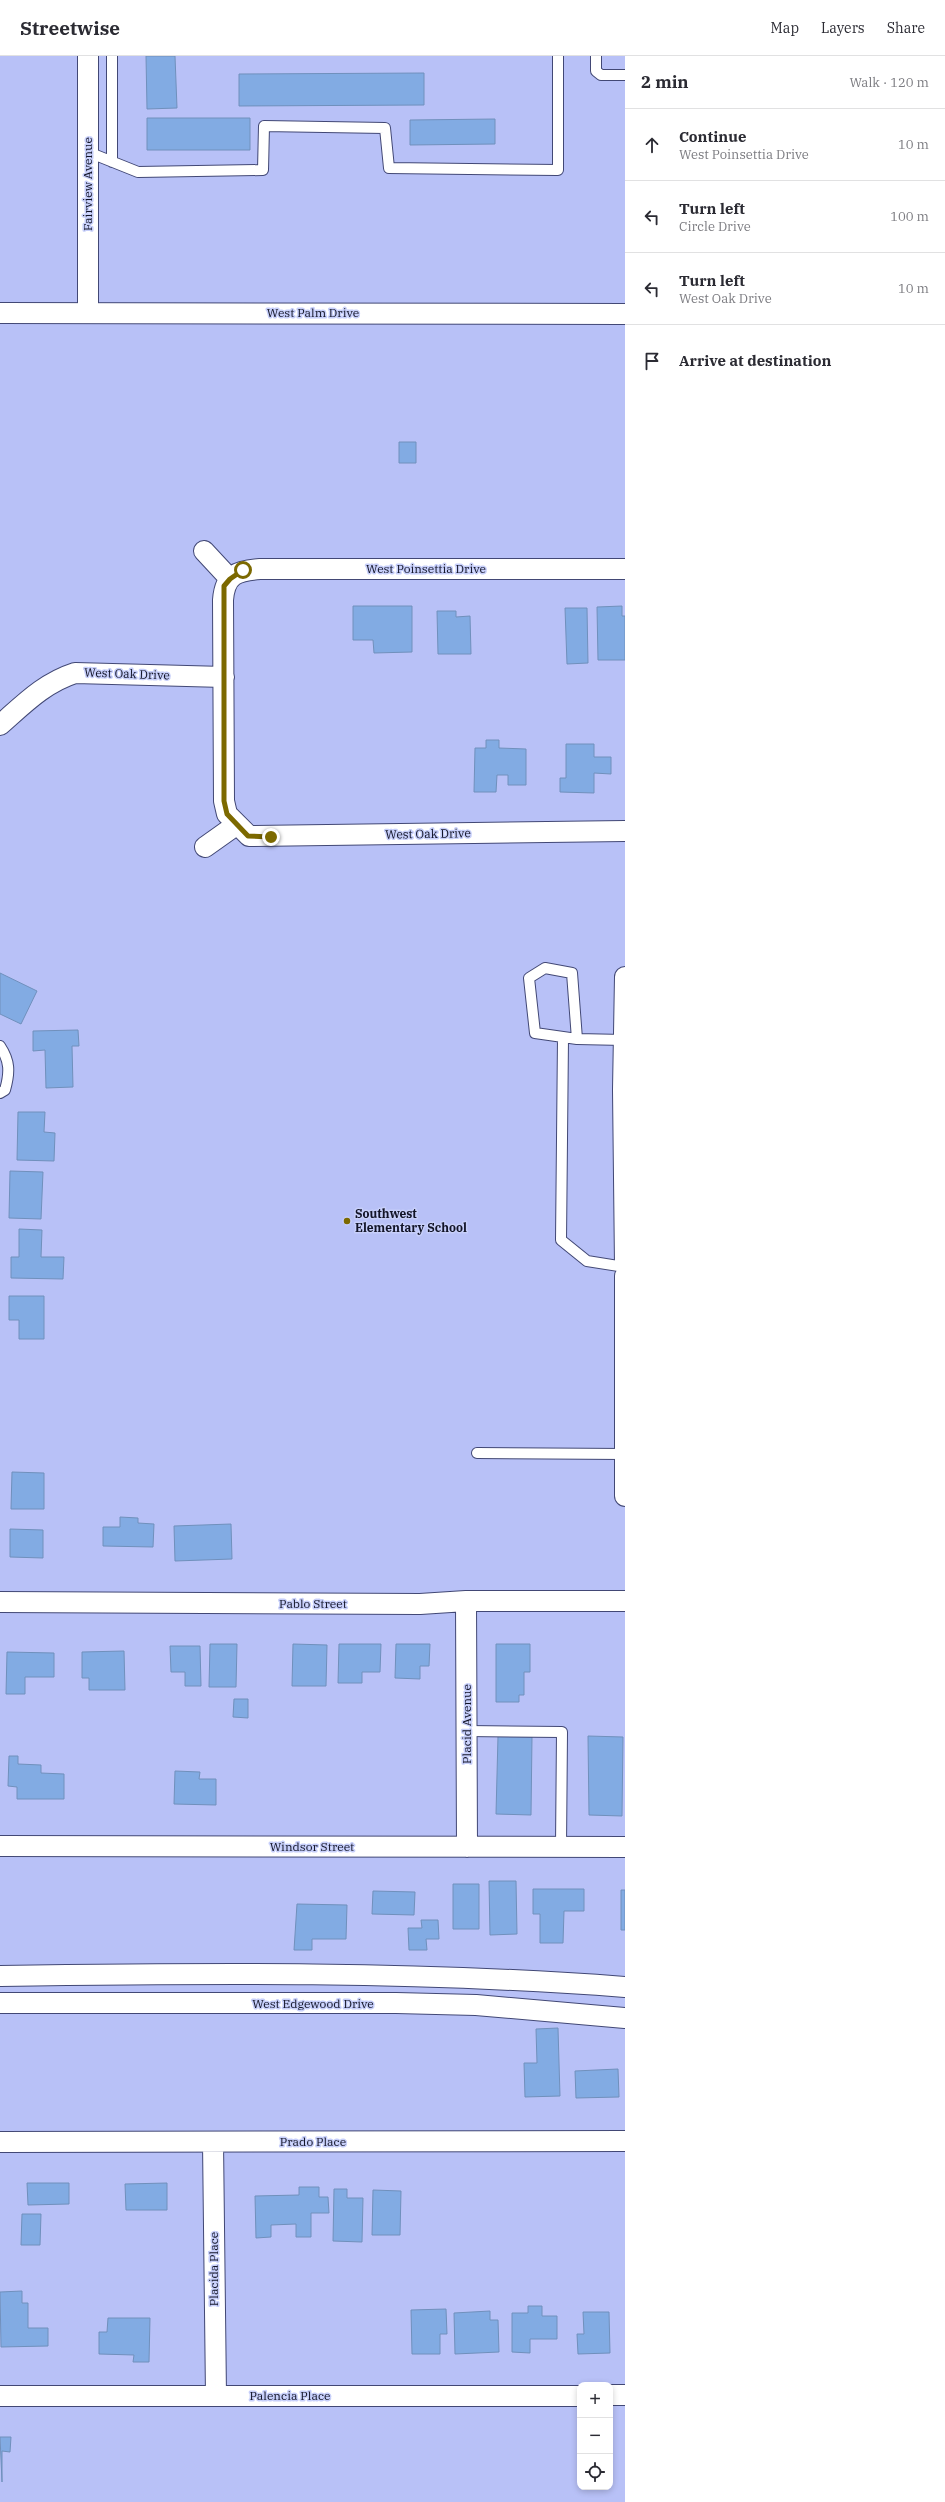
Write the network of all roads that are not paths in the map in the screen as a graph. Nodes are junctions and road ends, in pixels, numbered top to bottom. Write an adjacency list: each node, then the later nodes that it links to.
1 (88, 56): 6 (street, Fairview Avenue)
2 (112, 56): 7 (lane)
3 (558, 56): 7 (lane)
4 (596, 56): 5 (lane)
5 (625, 75)
6 (88, 152): 7 (lane); 9 (street, Fairview Avenue)
7 (112, 162)
8 (0, 313): 9 (street, West Palm Drive)
9 (88, 313): 10 (street, West Palm Drive)
10 (625, 314)
11 (204, 551): 13 (street)
12 (625, 569): 13 (street, West Poinsettia Drive)
13 (230, 579): 14 (street)
14 (224, 678): 15 (street, West Oak Drive); 16 (street)
15 (0, 725)
16 (236, 825): 17 (street, West Oak Drive); 18 (street)
17 (625, 831)
18 (205, 847)
19 (625, 978): 22 (street)
20 (563, 1038): 21 (lane); 21 (lane); 25 (lane)
21 (577, 1040): 22 (lane)
22 (624, 1040): 25 (street)
23 (0, 1046): 24 (lane)
24 (0, 1093)
25 (625, 1266)
26 (625, 1276): 28 (street)
27 (477, 1453): 28 (lane)
28 (625, 1454): 29 (street)
29 (625, 1496)
30 (466, 1601): 31 (street, Pablo Street); 32 (street, Pablo Street); 33 (street, Placid Avenue)
31 (625, 1601)
32 (0, 1602)
33 (467, 1731): 35 (street, Placid Avenue); 36 (lane)
34 (0, 1846): 35 (street, Windsor Street)
35 (467, 1846): 36 (street, Windsor Street)
36 (561, 1847): 37 (street, Windsor Street)
37 (625, 1847)
38 (0, 1976): 39 (street)
39 (625, 1987)
40 (0, 2003): 41 (street, West Edgewood Drive)
41 (625, 2018)
42 (625, 2141): 44 (street, Prado Place)
43 (0, 2142): 44 (street, Prado Place)
44 (213, 2142): 48 (street, Placida Place)
45 (613, 2395): 46 (street)
46 (625, 2395)
47 (0, 2396): 48 (street, Palencia Place)
48 (216, 2396): 49 (street, Palencia Place)
49 (577, 2396)

